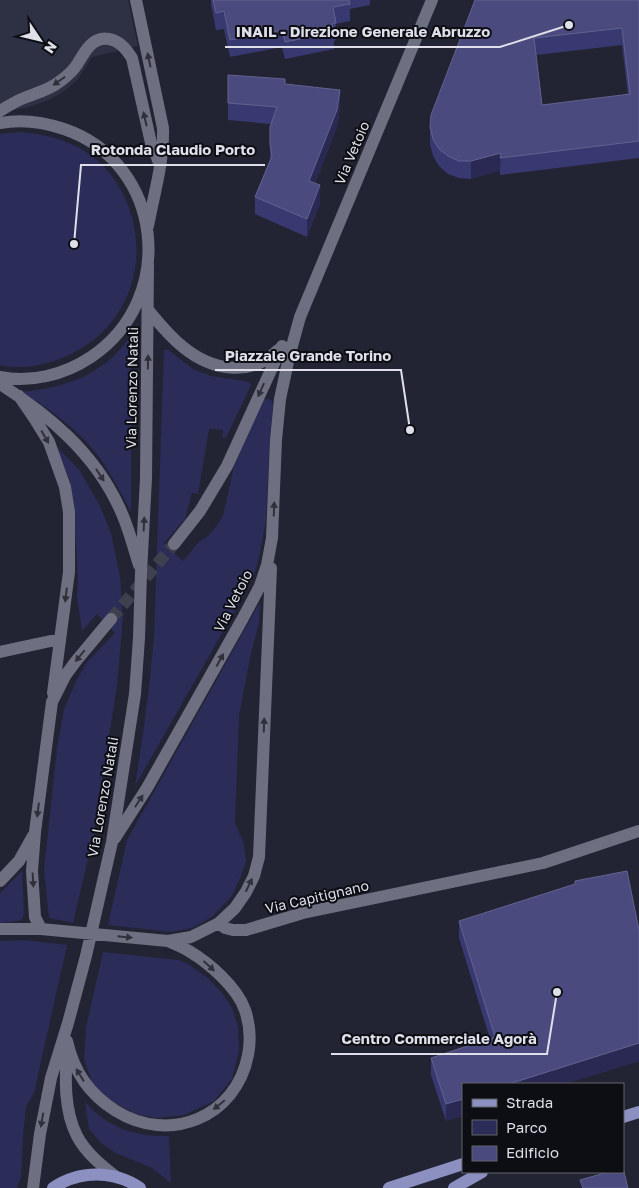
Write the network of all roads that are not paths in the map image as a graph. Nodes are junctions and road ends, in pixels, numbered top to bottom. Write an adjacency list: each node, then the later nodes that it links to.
1 (136, 0): 9 (street, one-way to 1)
2 (432, 0): 13 (street, Via Vetoio)
3 (24, 98): 4 (street); 5 (street); 9 (street, one-way to 3)
4 (0, 103)
5 (0, 111)
6 (0, 116): 7 (street)
7 (26, 121): 8 (street); 10 (street)
8 (0, 123)
9 (160, 165): 10 (street)
10 (147, 228): 11 (street)
11 (148, 264): 12 (street, Via Lorenzo Natali); 15 (street)
12 (148, 310): 14 (street, Via Vetoio); 20 (street, Via Lorenzo Natali, one-way to 12)
13 (300, 317): 14 (street, Via Vetoio); 18 (street, Via Vetoio, one-way to 13)
14 (282, 346): 19 (street, one-way to 19)
15 (0, 377)
16 (0, 384): 17 (street, Via Lorenzo Natali)
17 (18, 396): 20 (street, Via Lorenzo Natali, one-way to 20); 22 (street, one-way to 22)
18 (272, 538): 27 (street, Via Vetoio, one-way to 18); 29 (street, one-way to 18)
19 (174, 544)
20 (141, 573): 27 (street, Via Lorenzo Natali)
21 (111, 619): 24 (street, one-way to 24)
22 (60, 639): 23 (street); 24 (street)
23 (0, 652)
24 (52, 702): 26 (street, one-way to 26)
25 (639, 831): 29 (street, Via Capitignano)
26 (35, 832): 28 (street); 30 (street, one-way to 30)
27 (112, 842): 33 (street, Via Lorenzo Natali)
28 (0, 881)
29 (219, 923): 32 (street)
30 (41, 928): 31 (street); 32 (street, one-way to 32)
31 (0, 929)
32 (168, 941): 34 (street, one-way to 34)
33 (68, 1023): 34 (street, Via Lorenzo Natali); 40 (street, Via Lorenzo Natali, one-way to 40)
34 (67, 1041): 39 (street, Via Lorenzo Natali)
35 (639, 1112): 36 (main road)
36 (624, 1117)
37 (462, 1164): 43 (main road)
38 (480, 1173): 44 (main road)
39 (114, 1176): 41 (main road); 42 (main road)
40 (33, 1188)
41 (53, 1188)
42 (140, 1188)
43 (389, 1188)
44 (454, 1188)

